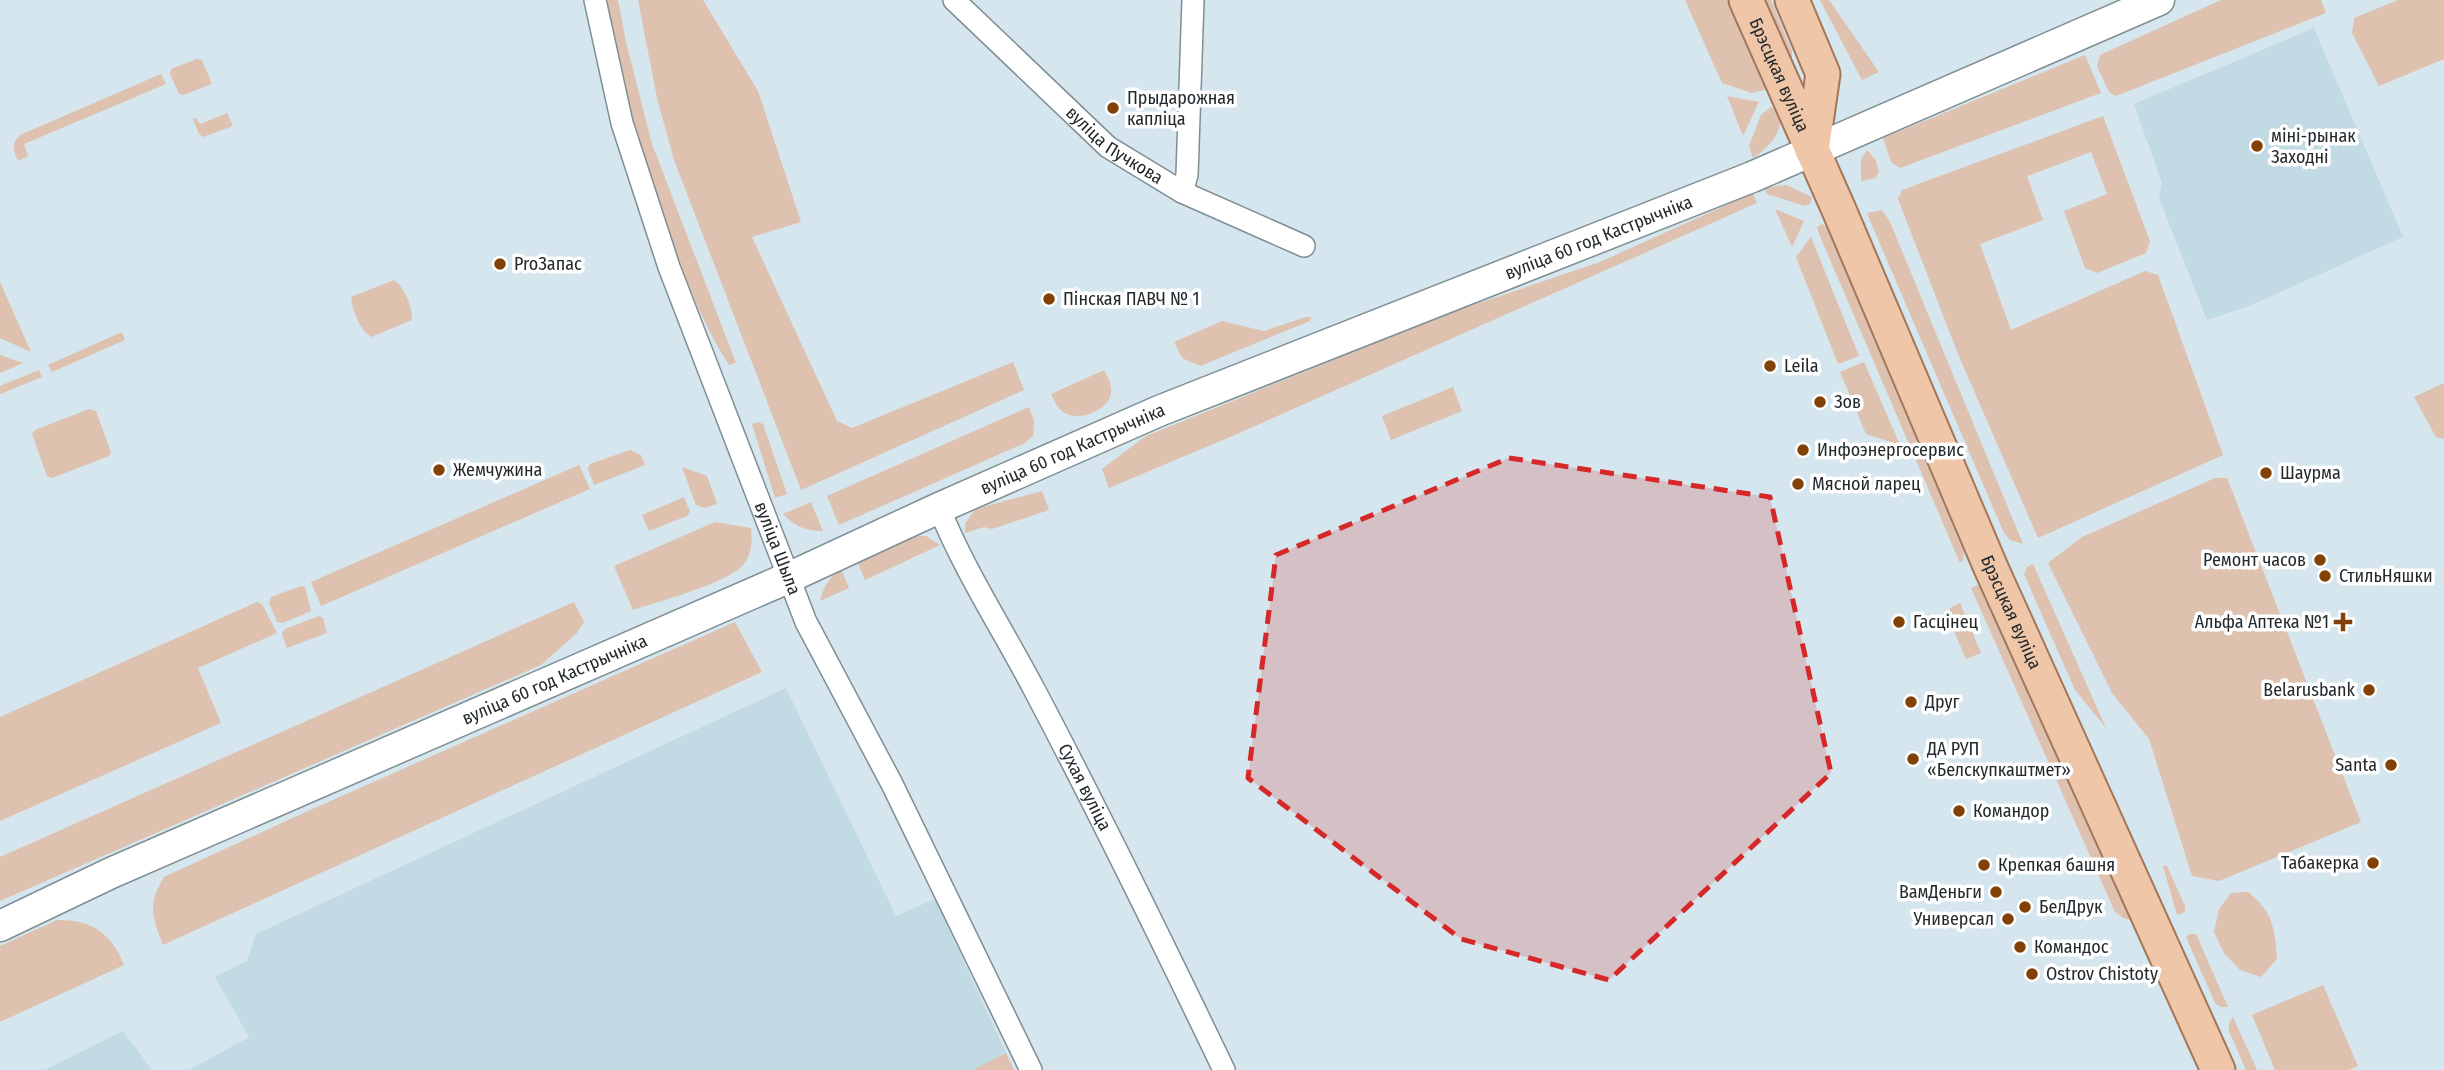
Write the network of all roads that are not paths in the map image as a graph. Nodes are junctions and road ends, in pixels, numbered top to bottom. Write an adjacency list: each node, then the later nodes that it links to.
1 (595, 0): 11 (street, вуліца Шыла)
2 (954, 0): 8 (street, вуліца Пучкова)
3 (1193, 0): 8 (street)
4 (1746, 0): 7 (main road, Брэсцкая вуліца)
5 (1792, 0): 7 (main road, Брэсцкая вуліца)
6 (2159, 0): 7 (street, вуліца 60 год Кастрычніка)
7 (1812, 150): 10 (street, вуліца 60 год Кастрычніка); 15 (main road, Брэсцкая вуліца)
8 (1182, 192): 9 (street, вуліца Пучкова)
9 (1304, 246)
10 (939, 508): 11 (street, вуліца 60 год Кастрычніка); 14 (street, Сухая вуліца)
11 (790, 578): 12 (street, вуліца 60 год Кастрычніка); 13 (street, вуліца Шыла)
12 (0, 926)
13 (1031, 1070)
14 (1224, 1070)
15 (2218, 1070)

